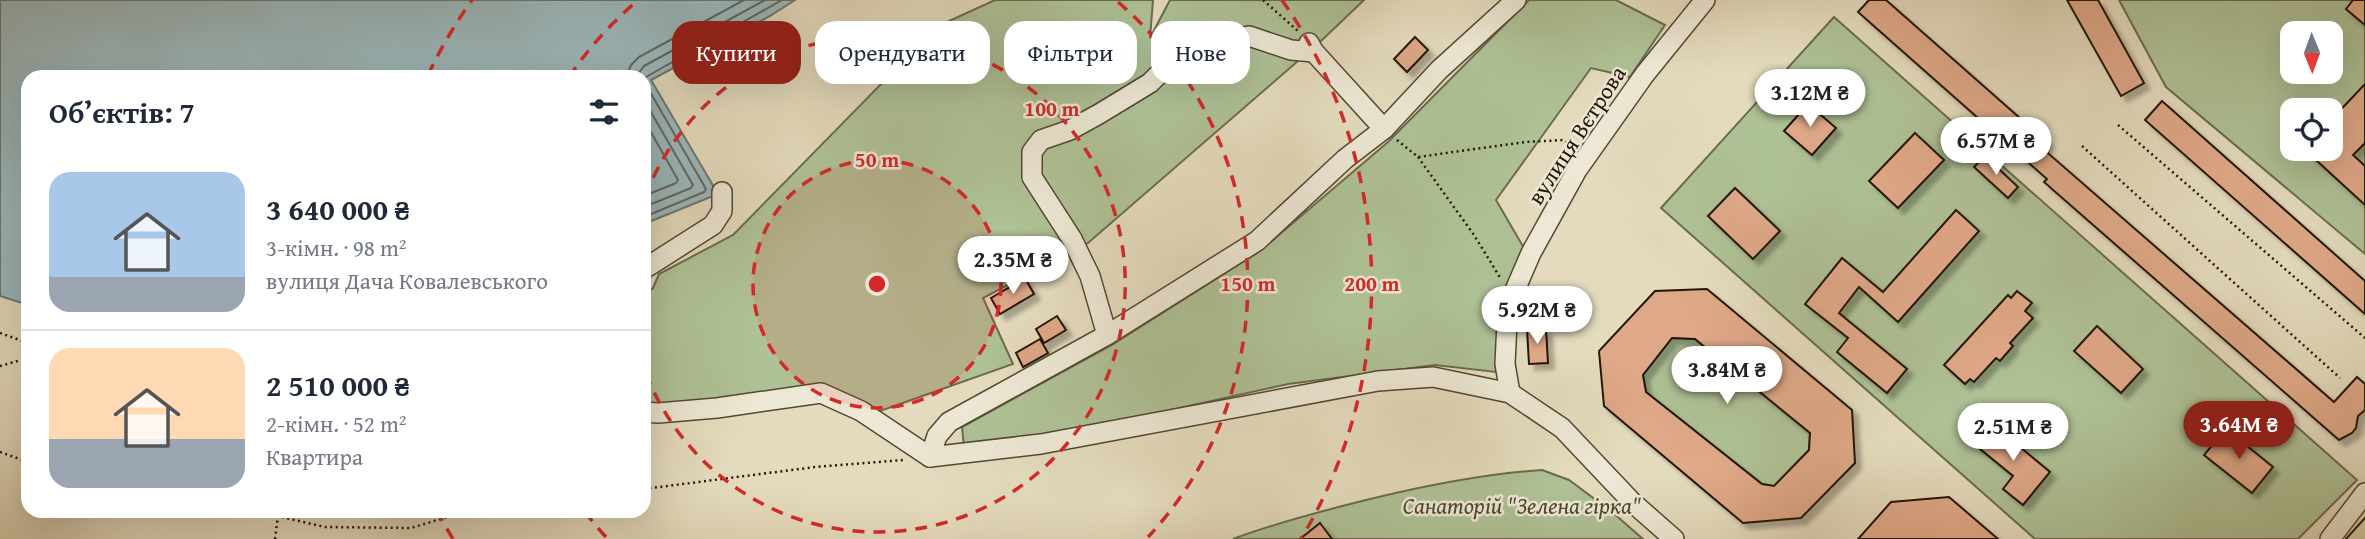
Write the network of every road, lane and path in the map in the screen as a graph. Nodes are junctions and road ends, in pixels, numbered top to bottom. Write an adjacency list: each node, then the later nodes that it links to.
1 (1263, 0): 4 (path)
2 (1516, 0): 6 (street)
3 (1705, 0): 9 (street, вулиця Вєтрова)
4 (1310, 45): 6 (street); 14 (street)
5 (2118, 125): 15 (path)
6 (1384, 129): 8 (path); 14 (street)
7 (2082, 146): 19 (path)
8 (1418, 157): 9 (path); 12 (path)
9 (1577, 170): 12 (street, вулиця Вєтрова)
10 (722, 192): 11 (street)
11 (651, 265)
12 (1512, 297): 20 (street, вулиця Вєтрова)
13 (0, 333): 16 (path)
14 (1107, 335): 23 (street)
15 (2365, 338)
16 (21, 340)
17 (21, 361): 18 (path)
18 (0, 366)
19 (2340, 378)
20 (1510, 393): 23 (street); 31 (street)
21 (651, 412): 23 (street)
22 (0, 452): 24 (path)
23 (930, 457): 25 (path)
24 (21, 460)
25 (651, 488)
26 (2365, 493): 32 (street)
27 (278, 518): 30 (path)
28 (287, 518): 29 (path)
29 (444, 518)
30 (275, 539)
31 (1674, 539)
32 (2330, 539)

